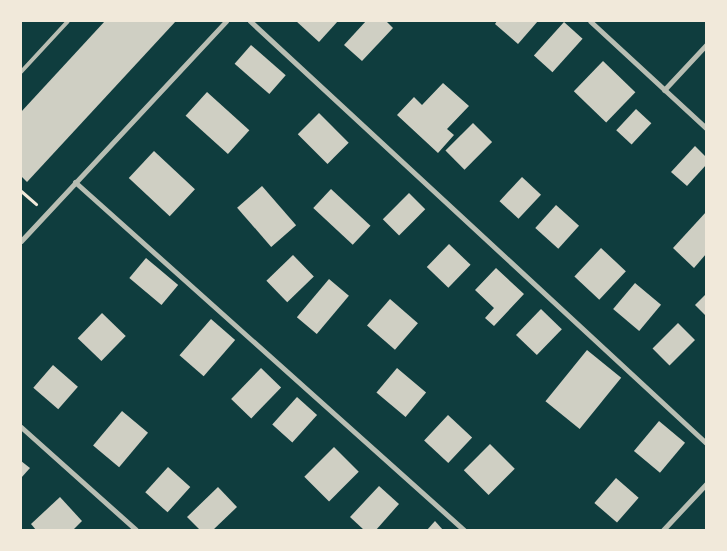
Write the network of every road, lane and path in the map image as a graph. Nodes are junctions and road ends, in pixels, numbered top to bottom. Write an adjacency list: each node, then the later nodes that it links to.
1 (68, 21): 6 (lane)
2 (226, 21): 9 (street)
3 (250, 21): 14 (street)
4 (590, 21): 7 (street)
5 (706, 45): 7 (street)
6 (21, 72)
7 (664, 90): 8 (street)
8 (706, 128)
9 (76, 182): 11 (street); 17 (street)
10 (21, 191): 11 (path)
11 (46, 213): 12 (street)
12 (21, 241)
13 (21, 428): 16 (street)
14 (706, 443)
15 (706, 484): 18 (street)
16 (136, 530)
17 (464, 530)
18 (663, 530)

